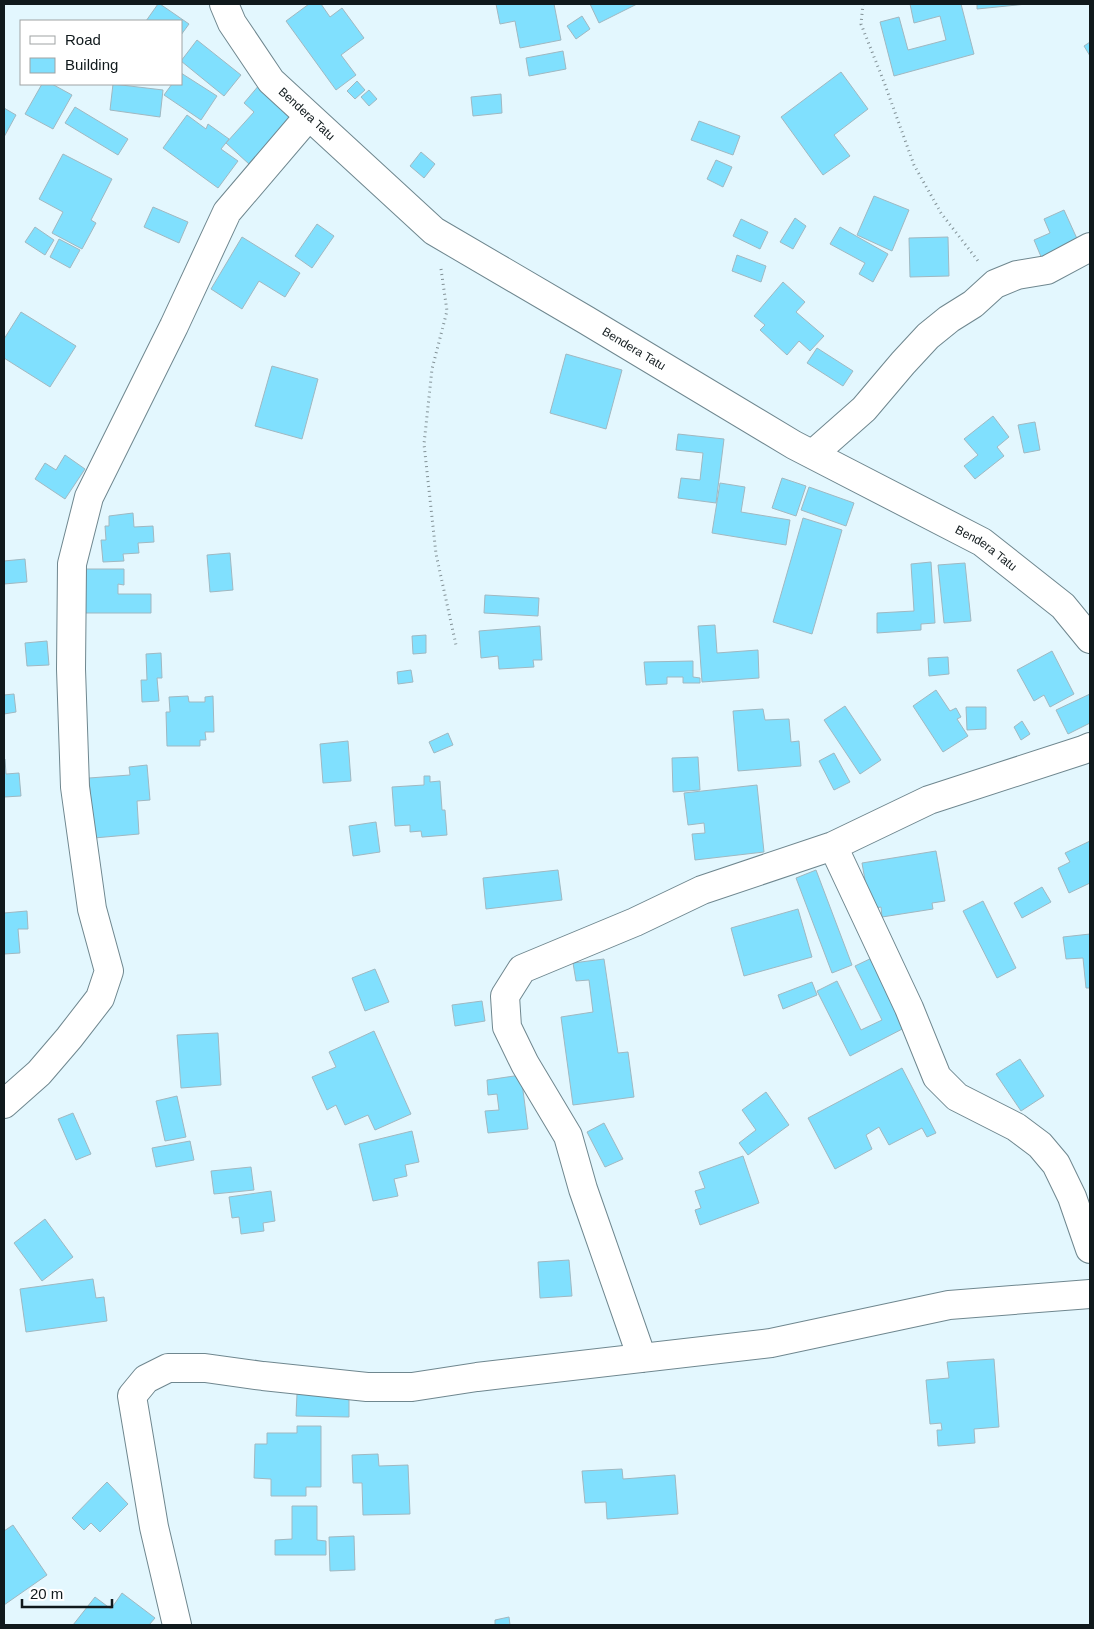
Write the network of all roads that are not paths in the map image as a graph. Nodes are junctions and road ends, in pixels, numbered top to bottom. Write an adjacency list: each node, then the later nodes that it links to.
1 (224, 4): 2 (street, Bendera Tatu)
2 (308, 117): 4 (street, Bendera Tatu); 8 (street)
3 (1090, 247): 4 (street)
4 (813, 454): 5 (street, Bendera Tatu)
5 (1090, 639)
6 (1090, 747): 7 (street)
7 (833, 846): 9 (street); 11 (street)
8 (4, 1104)
9 (1090, 1249)
10 (1090, 1294): 11 (street)
11 (642, 1358): 12 (street)
12 (177, 1625)

